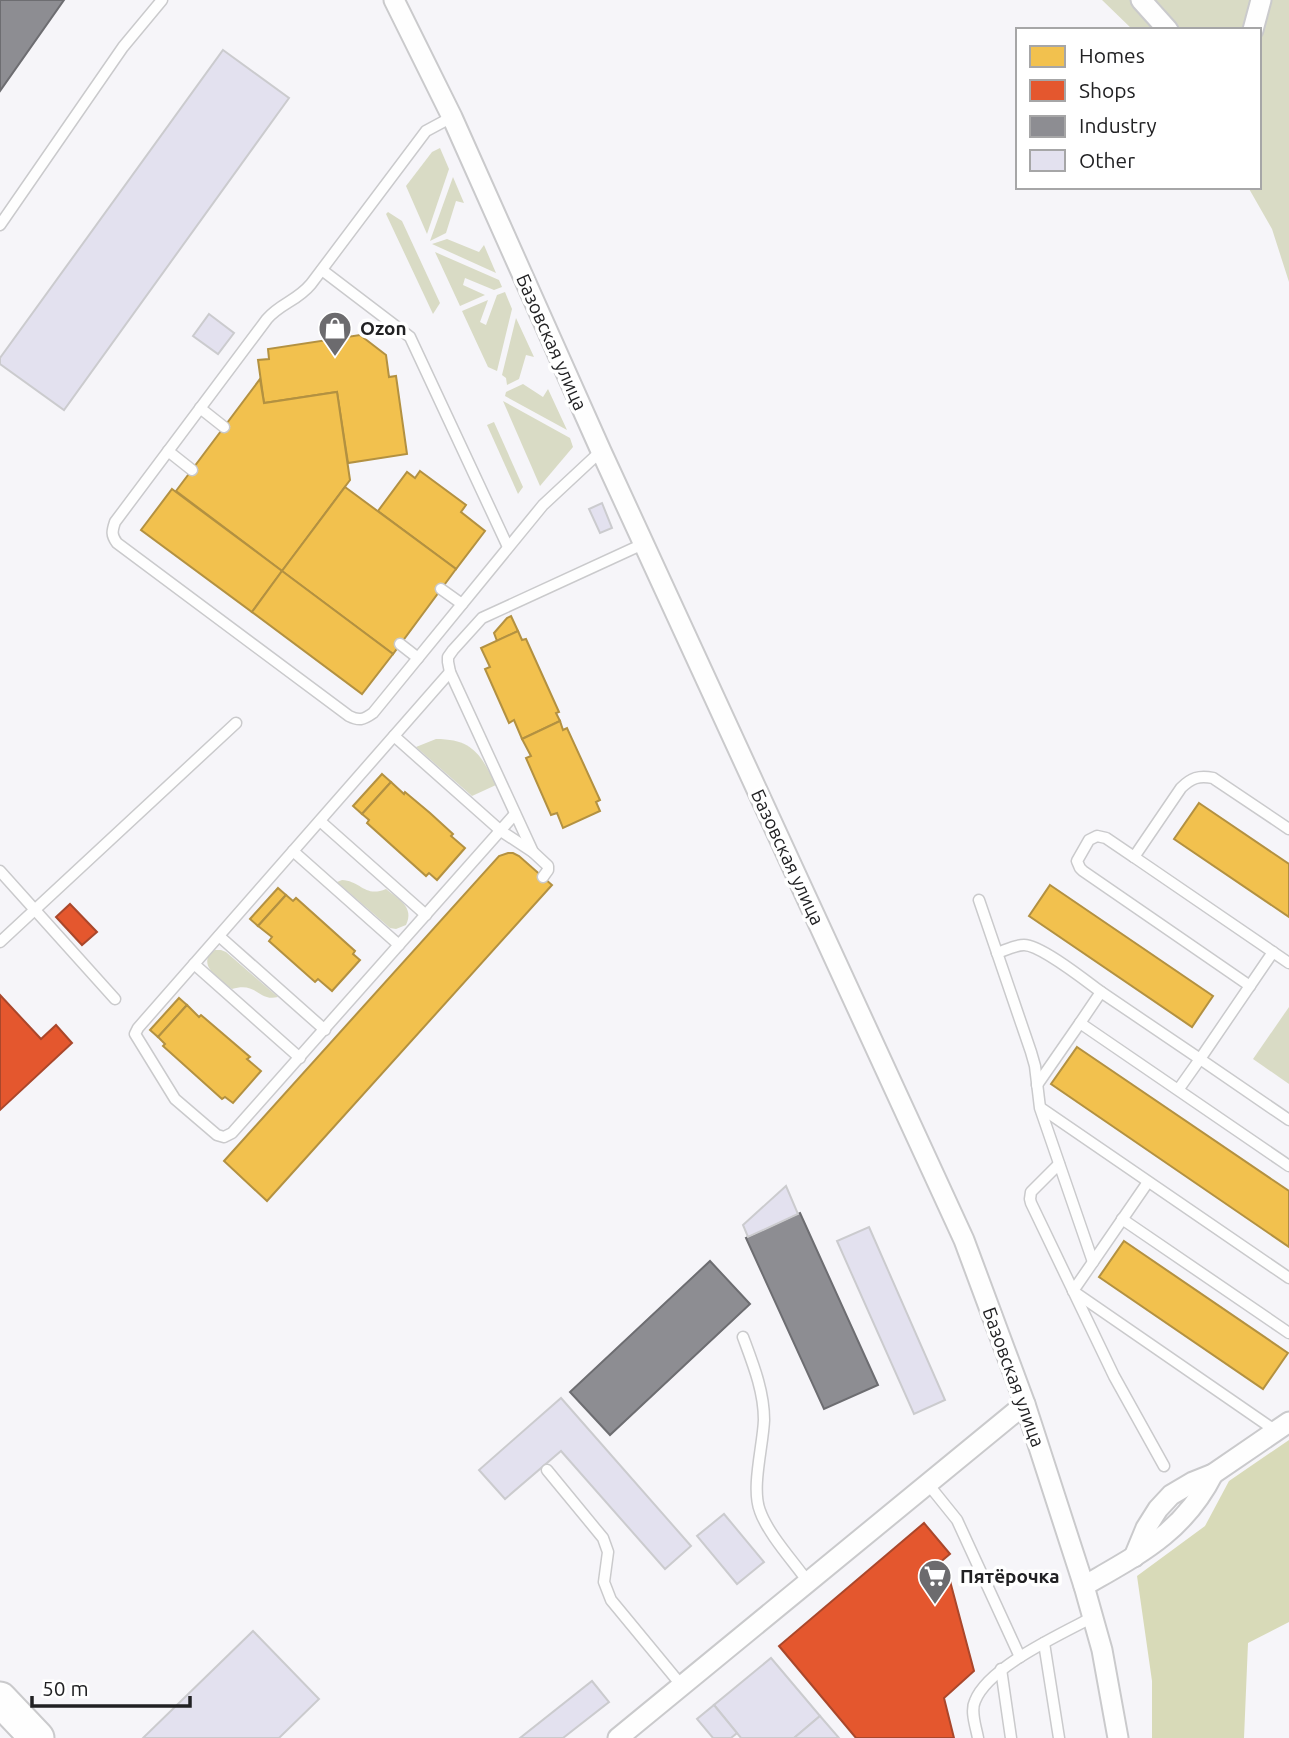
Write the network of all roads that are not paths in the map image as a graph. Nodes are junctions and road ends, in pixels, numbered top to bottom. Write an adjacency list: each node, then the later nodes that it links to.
1 (162, 0): 8 (lane)
2 (394, 0): 7 (street, Базовская улица)
3 (1141, 0): 5 (street)
4 (1261, 0): 6 (street)
5 (1166, 28)
6 (1254, 28)
7 (452, 117): 9 (lane); 12 (street, Базовская улица)
8 (0, 225)
9 (322, 270): 10 (lane); 16 (lane)
10 (200, 408): 11 (lane); 13 (lane)
11 (224, 427)
12 (601, 451): 15 (street, Базовская улица); 16 (lane)
13 (168, 452): 14 (lane); 20 (lane)
14 (192, 470)
15 (643, 544): 21 (lane); 63 (street, Базовская улица)
16 (508, 547): 18 (lane)
17 (441, 589): 18 (lane)
18 (462, 604): 20 (lane)
19 (400, 644): 20 (lane)
20 (418, 657)
21 (450, 672): 23 (lane); 24 (lane)
22 (236, 723): 34 (lane)
23 (394, 736): 25 (lane); 27 (lane)
24 (515, 814): 27 (lane); 29 (lane)
25 (320, 821): 28 (lane); 35 (lane)
26 (1289, 830): 30 (lane)
27 (501, 831): 29 (lane); 35 (lane)
28 (293, 851): 36 (lane); 38 (lane)
29 (533, 852): 32 (lane)
30 (1134, 857): 39 (lane); 43 (lane)
31 (0, 871): 34 (lane)
32 (543, 877)
33 (979, 900): 40 (lane)
34 (35, 910): 37 (lane); 45 (lane)
35 (426, 915): 38 (lane)
36 (219, 936): 42 (lane); 47 (lane)
37 (0, 942)
38 (399, 945): 47 (lane)
39 (1273, 952): 41 (lane); 43 (lane)
40 (997, 953): 44 (lane); 50 (lane)
41 (1289, 963)
42 (194, 964): 48 (lane); 48 (lane)
43 (1250, 986): 49 (lane)
44 (1101, 992): 46 (lane); 49 (lane)
45 (115, 999)
46 (1080, 1023): 50 (lane); 51 (lane)
47 (324, 1030): 48 (lane)
48 (300, 1058)
49 (1200, 1059): 51 (lane); 53 (lane)
50 (1037, 1085): 52 (lane)
51 (1178, 1090): 55 (lane)
52 (1040, 1108): 54 (lane); 56 (lane)
53 (1289, 1120)
54 (1059, 1164): 58 (lane); 60 (lane)
55 (1289, 1166)
56 (1148, 1182): 57 (lane); 59 (lane)
57 (1122, 1219): 58 (lane); 61 (lane)
58 (1093, 1262): 60 (lane)
59 (1289, 1278)
60 (1073, 1291): 64 (lane); 65 (lane)
61 (1289, 1333)
62 (743, 1337): 68 (lane)
63 (1025, 1404): 67 (street); 69 (street, Базовская улица)
64 (1282, 1427): 69 (street)
65 (1164, 1466)
66 (547, 1470): 74 (lane)
67 (928, 1484): 68 (street); 72 (lane)
68 (808, 1583): 74 (street)
69 (1084, 1586): 70 (street, Базовская улица)
70 (1093, 1617): 71 (lane); 81 (street, Базовская улица)
71 (1044, 1643): 72 (lane); 80 (lane)
72 (1020, 1657): 73 (lane)
73 (1001, 1669): 78 (lane); 79 (lane)
74 (683, 1686): 77 (street)
75 (0, 1699): 76 (highway)
76 (37, 1738)
77 (618, 1738)
78 (978, 1738)
79 (1011, 1738)
80 (1059, 1738)
81 (1118, 1738)

